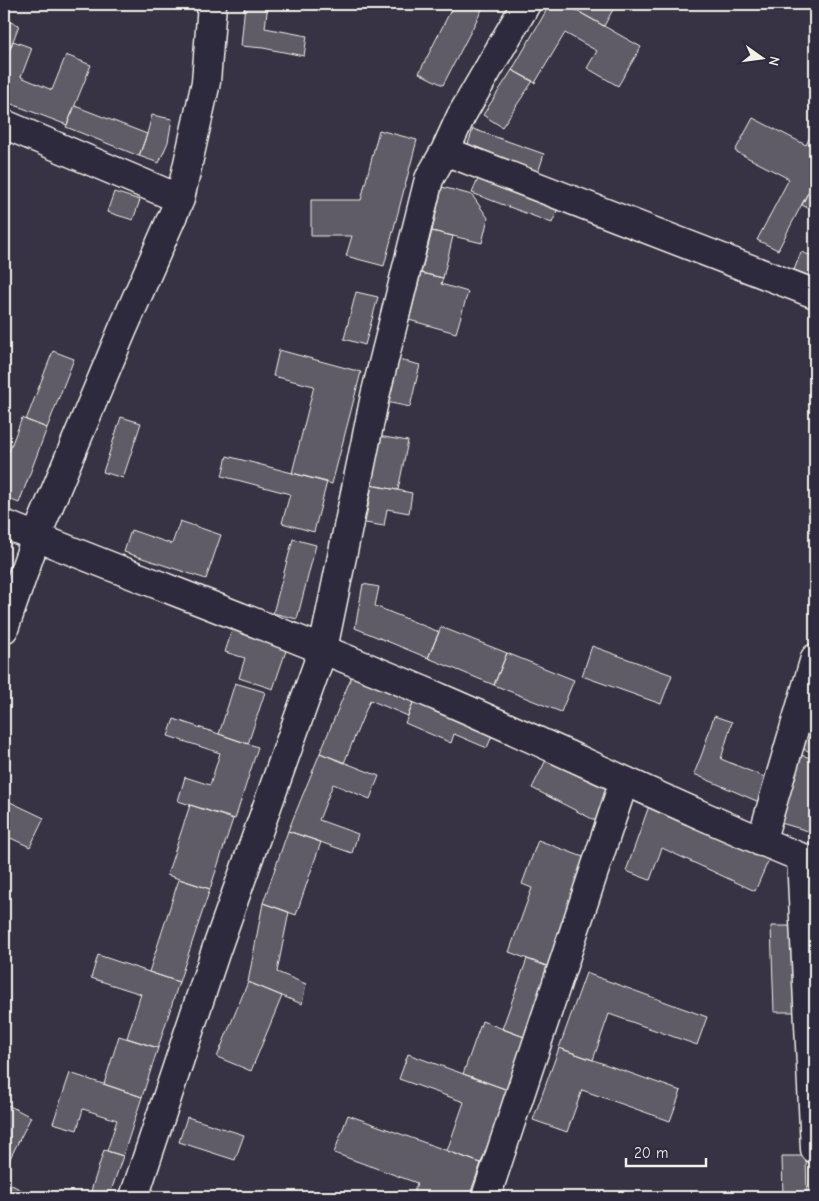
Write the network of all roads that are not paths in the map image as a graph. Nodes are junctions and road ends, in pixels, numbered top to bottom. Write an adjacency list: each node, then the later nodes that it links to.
1 (212, 4): 5 (street)
2 (526, 4): 4 (street)
3 (4, 124): 5 (street)
4 (445, 151): 6 (street); 10 (street)
5 (180, 199): 8 (street)
6 (815, 294)
7 (4, 524): 8 (street)
8 (36, 537): 9 (street); 10 (street)
9 (4, 629)
10 (323, 649): 12 (street); 16 (street)
11 (815, 658): 13 (street)
12 (624, 780): 13 (street); 17 (street)
13 (761, 842): 14 (street)
14 (808, 860): 15 (street)
15 (815, 1149)
16 (134, 1197)
17 (486, 1197)

